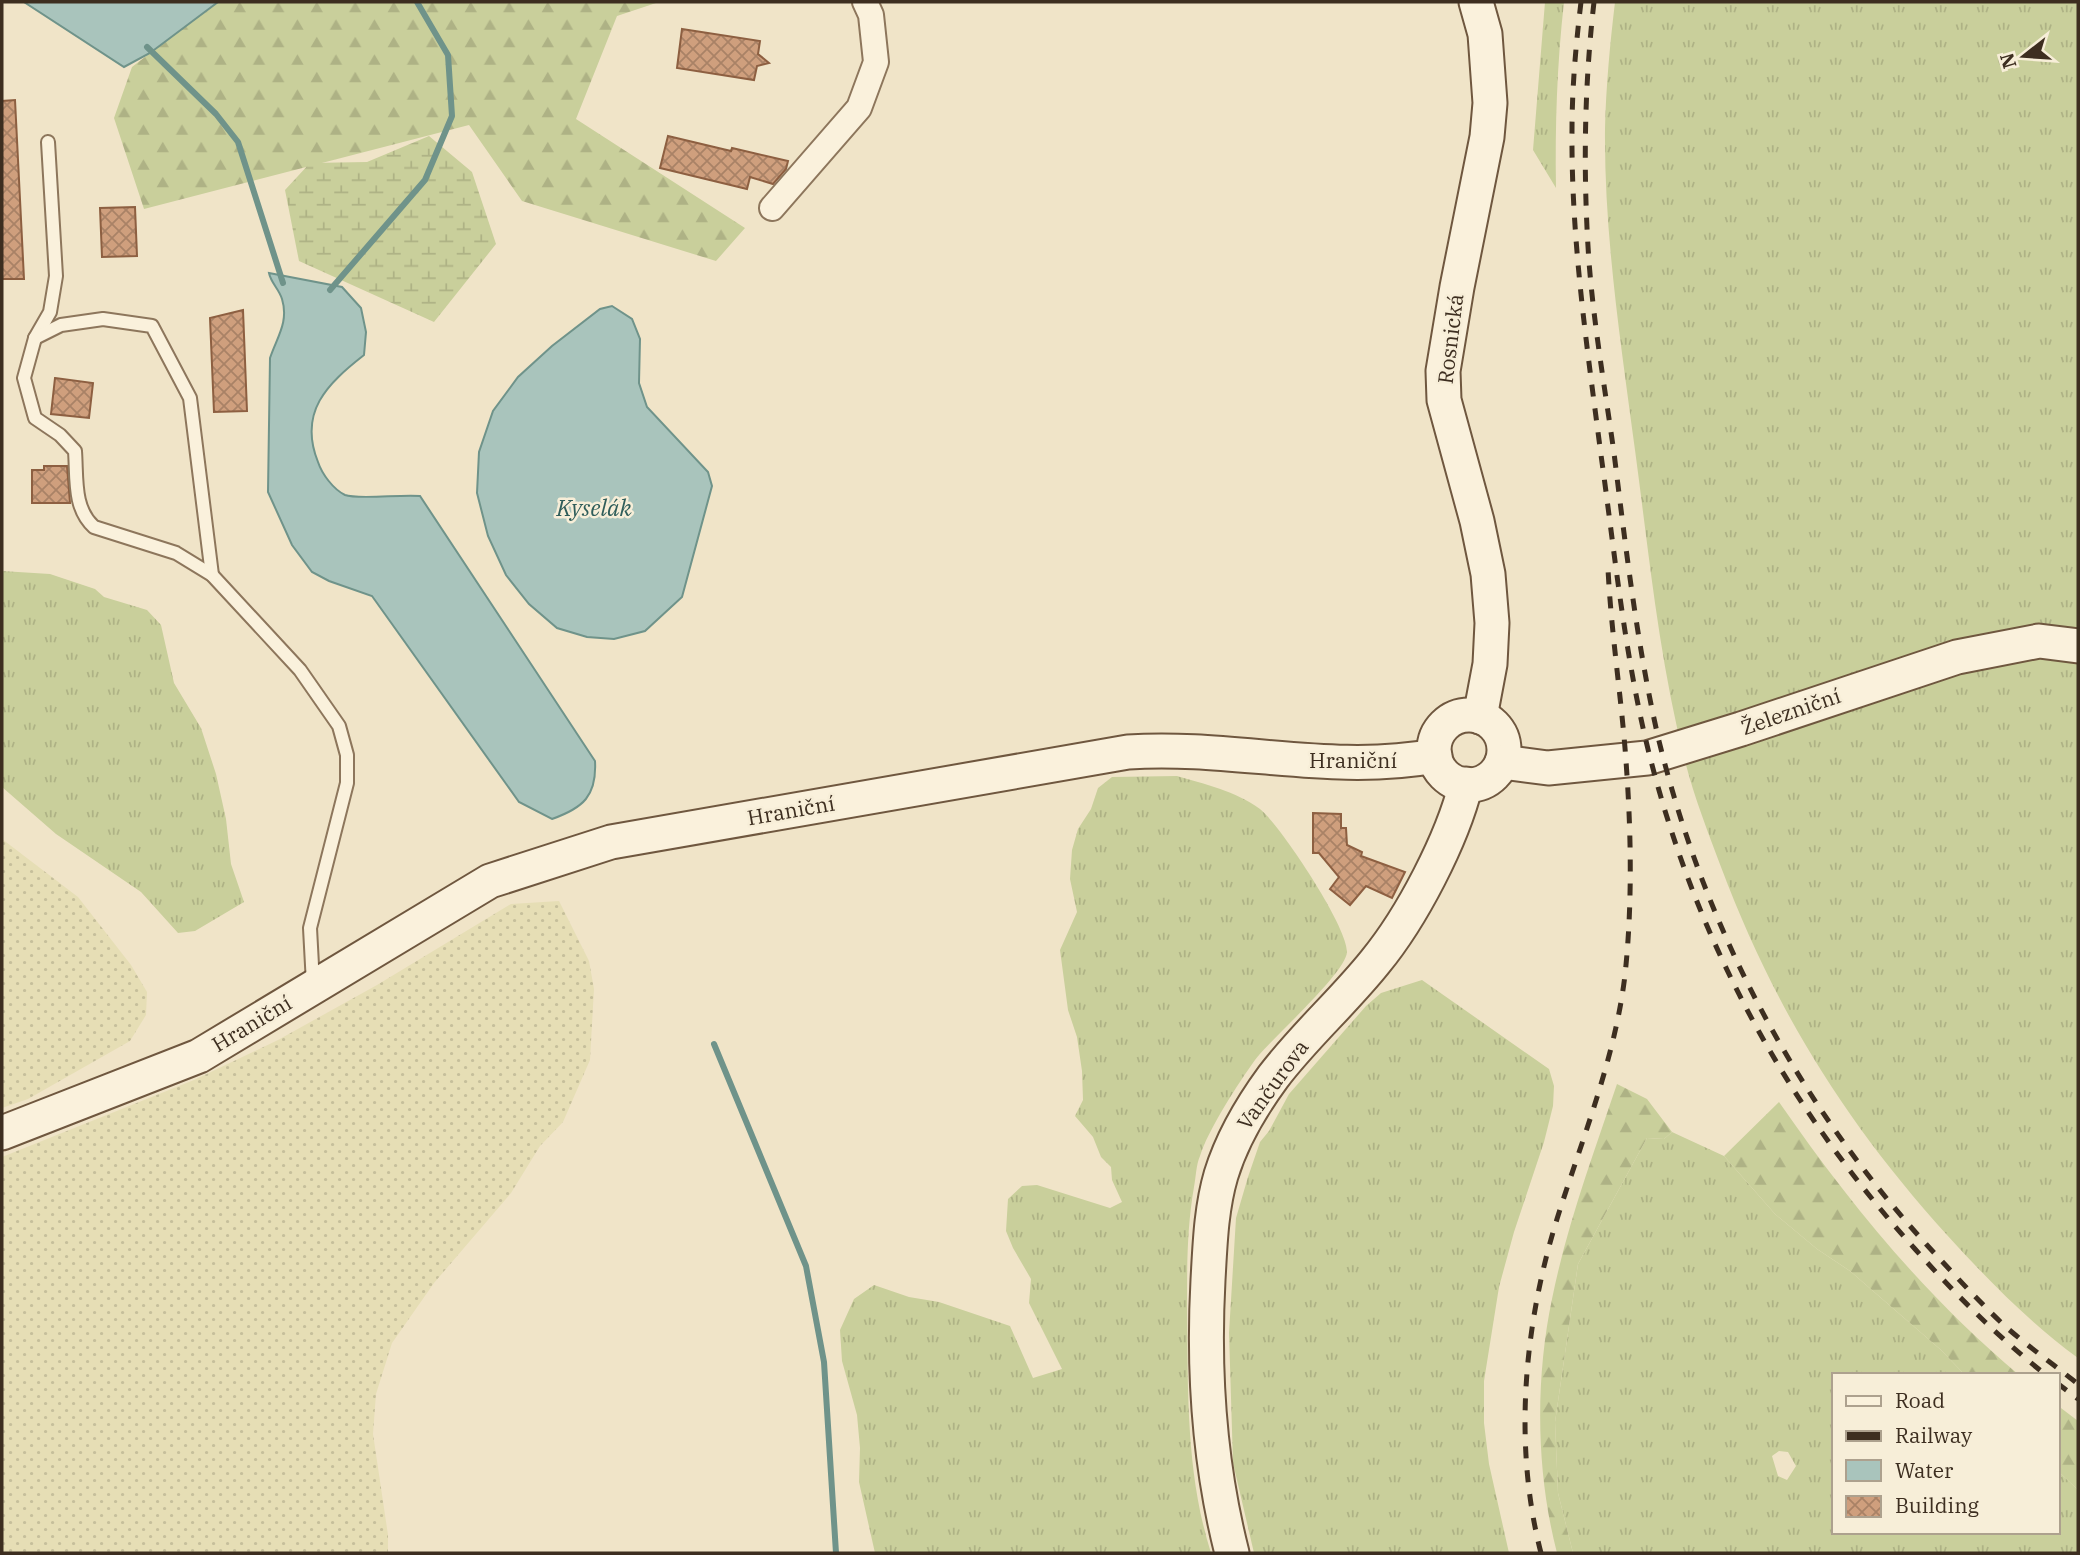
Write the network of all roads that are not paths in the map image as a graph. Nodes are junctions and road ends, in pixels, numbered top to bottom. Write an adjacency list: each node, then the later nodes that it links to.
1 (1476, 2): 8 (street, Rosnická)
2 (868, 9): 4 (street)
3 (48, 142): 5 (lane)
4 (772, 208)
5 (35, 338): 6 (lane); 6 (lane)
6 (212, 575): 12 (lane)
7 (2078, 646): 10 (street, Železniční)
8 (1480, 717): 9 (street); 10 (street)
9 (1435, 756): 11 (street); 12 (street, Hraniční)
10 (1502, 762): 11 (street)
11 (1466, 784): 14 (street, Vančurova)
12 (313, 988): 13 (street, Hraniční)
13 (2, 1133)
14 (1232, 1553)

